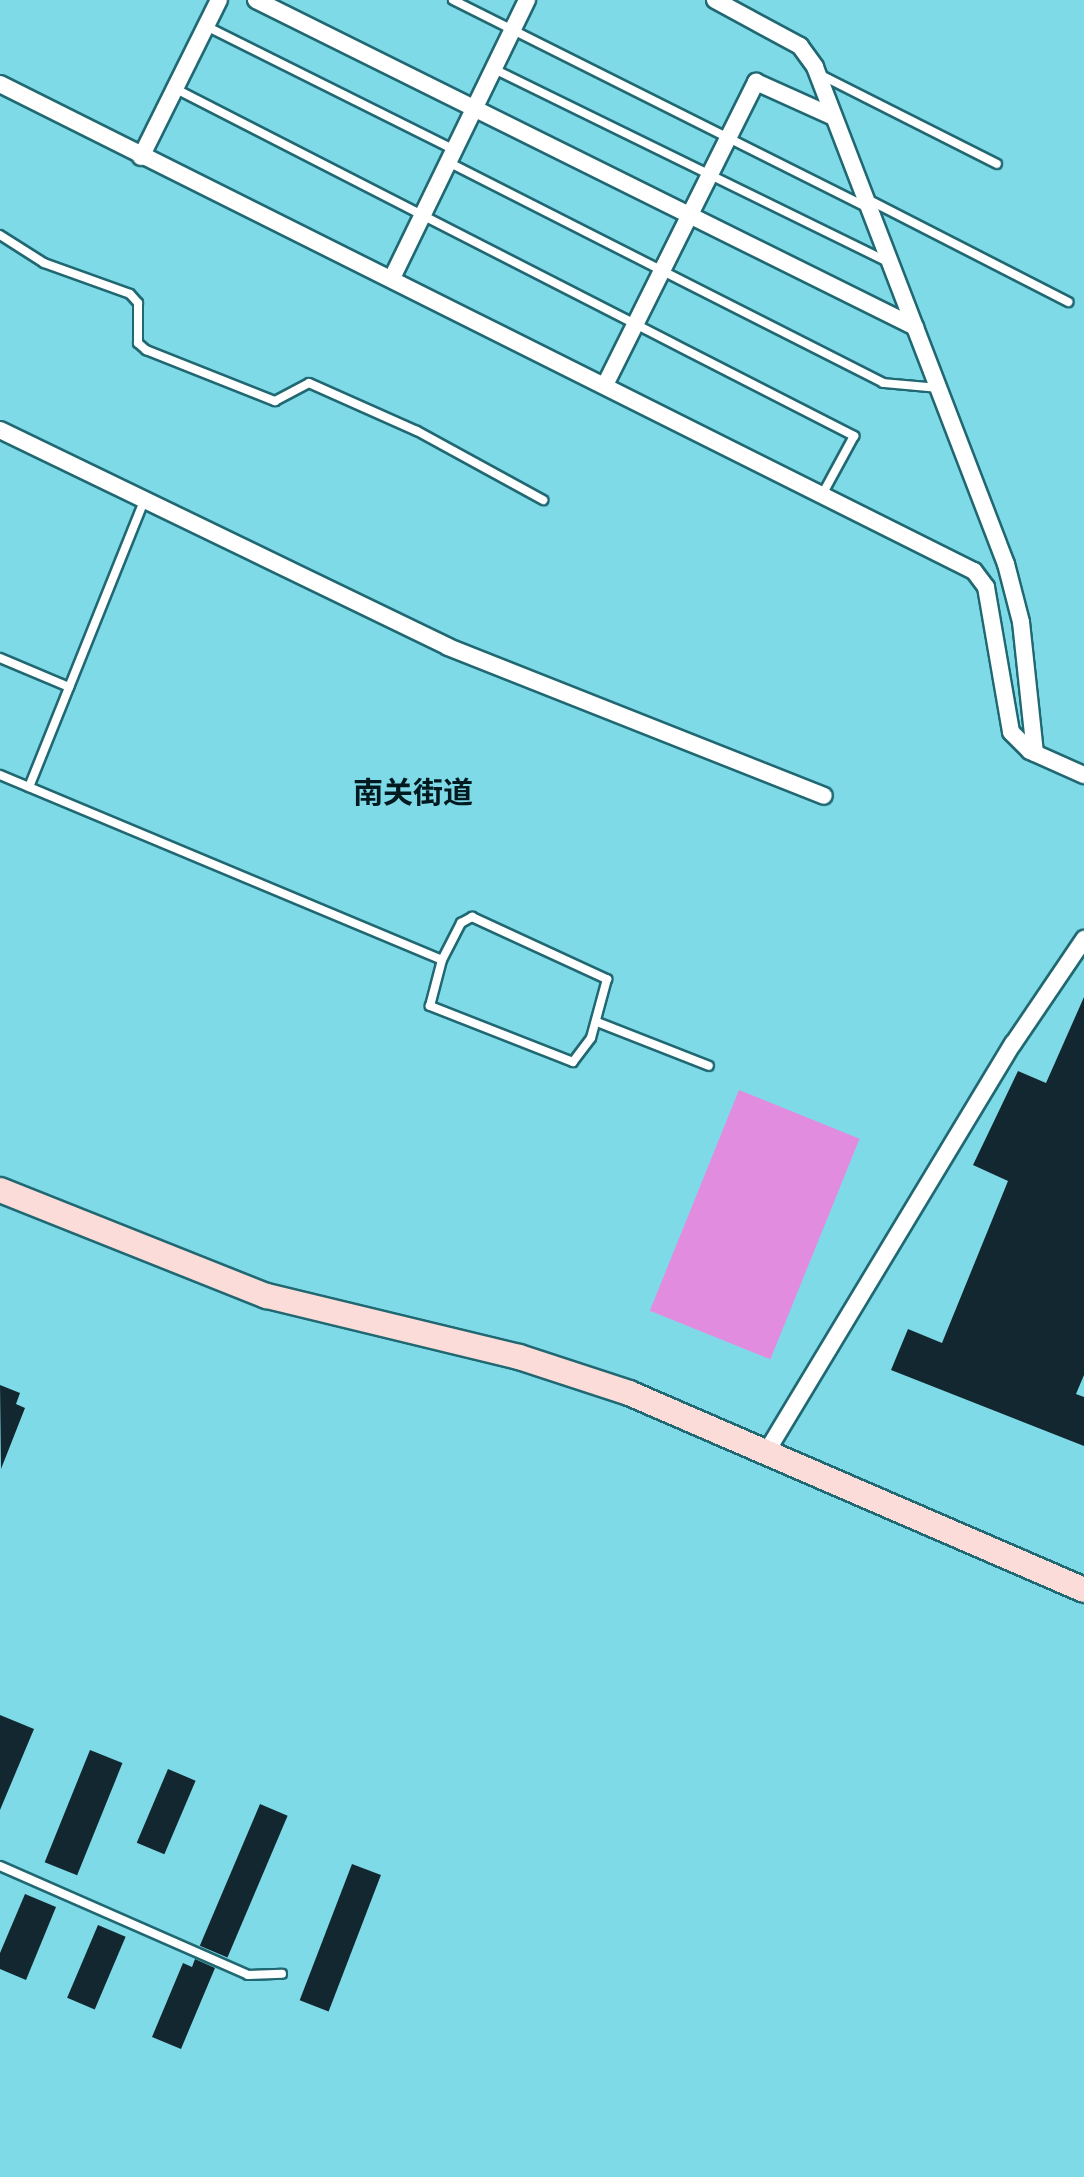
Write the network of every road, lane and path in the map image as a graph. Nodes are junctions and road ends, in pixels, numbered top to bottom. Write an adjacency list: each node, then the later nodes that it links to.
1 (219, 0): 6 (street)
2 (256, 0): 12 (street)
3 (453, 0): 7 (lane)
4 (527, 0): 7 (street)
5 (715, 0): 9 (street)
6 (206, 26): 11 (street); 15 (lane)
7 (513, 30): 8 (street); 14 (lane)
8 (494, 69): 12 (street); 18 (lane)
9 (817, 73): 13 (street); 17 (lane)
10 (0, 84): 16 (street)
11 (175, 89): 16 (street); 20 (lane)
12 (474, 109): 15 (street); 21 (street)
13 (834, 117): 14 (street); 19 (street)
14 (729, 137): 18 (street); 19 (lane)
15 (452, 156): 20 (street); 24 (lane)
16 (141, 157): 25 (street)
17 (997, 164)
18 (710, 175): 21 (street); 23 (lane)
19 (867, 203): 23 (street); 26 (lane)
20 (424, 213): 25 (street); 27 (lane)
21 (690, 215): 24 (street); 28 (street)
22 (0, 235): 34 (lane)
23 (890, 263): 28 (street)
24 (662, 271): 27 (street); 30 (lane)
25 (392, 278): 29 (street)
26 (1068, 302)
27 (636, 323): 29 (street); 32 (lane)
28 (915, 327): 30 (street)
29 (605, 385): 32 (street)
30 (938, 388): 35 (street)
31 (0, 430): 33 (street)
32 (822, 495): 36 (street)
33 (145, 499): 38 (lane); 43 (street)
34 (543, 500)
35 (1006, 564): 36 (street); 39 (street)
36 (981, 578): 39 (street)
37 (0, 658): 38 (lane)
38 (69, 687): 42 (lane)
39 (1035, 753): 41 (street)
40 (0, 775): 42 (lane)
41 (1084, 775)
42 (29, 787): 45 (lane)
43 (824, 796)
44 (1084, 939): 49 (street)
45 (442, 960): 46 (lane); 46 (lane)
46 (597, 1022): 47 (lane)
47 (709, 1066)
48 (0, 1190): 49 (street)
49 (767, 1451): 50 (street)
50 (1084, 1590)
51 (0, 1866): 52 (lane)
52 (282, 1974)

